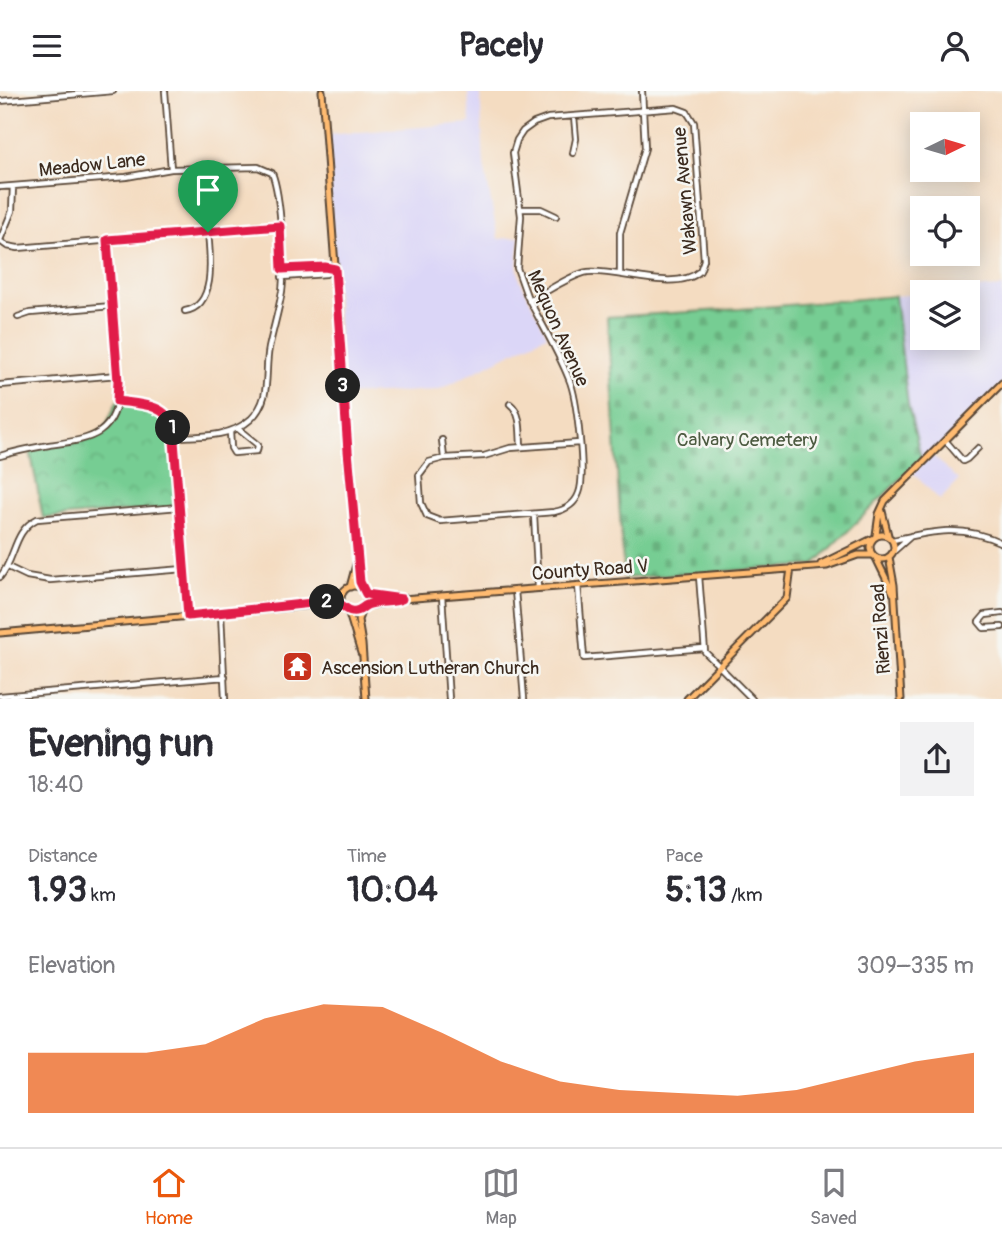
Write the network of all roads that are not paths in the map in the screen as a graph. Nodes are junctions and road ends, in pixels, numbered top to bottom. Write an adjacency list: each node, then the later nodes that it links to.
1 (113, 91): 5 (street)
2 (165, 91): 9 (street)
3 (323, 91): 19 (main road)
4 (642, 91): 6 (street)
5 (0, 101)
6 (643, 111): 7 (street, Mequon Avenue); 20 (street); 20 (street, Wakawn Avenue)
7 (574, 116): 8 (street); 12 (street, Mequon Avenue)
8 (573, 153)
9 (171, 169): 10 (street, Meadow Lane); 14 (street, Meadow Lane)
10 (13, 186): 11 (street, Meadow Lane); 17 (street)
11 (0, 187)
12 (521, 209): 13 (street); 22 (street, Mequon Avenue)
13 (556, 216)
14 (280, 226): 15 (street); 18 (street)
15 (208, 232): 16 (street); 24 (street)
16 (107, 240): 17 (street); 23 (street)
17 (0, 241)
18 (282, 269): 19 (street); 21 (street)
19 (335, 269): 21 (street); 50 (main road)
20 (621, 272): 22 (street)
21 (282, 277): 31 (street)
22 (529, 301): 36 (street, Mequon Avenue)
23 (112, 306): 25 (street); 26 (street)
24 (185, 311)
25 (18, 317)
26 (118, 375): 28 (street); 29 (street)
27 (1002, 383): 35 (main road)
28 (0, 385)
29 (117, 401): 33 (street); 39 (street)
30 (510, 404): 37 (street)
31 (237, 428): 32 (street); 32 (street)
32 (230, 432): 33 (street)
33 (174, 437): 41 (street)
34 (442, 439): 40 (street)
35 (945, 440): 38 (street); 42 (main road)
36 (579, 443): 37 (street); 43 (street, Mequon Avenue)
37 (521, 447): 40 (street)
38 (978, 448)
39 (0, 456)
40 (444, 457): 43 (street, Mequon Avenue)
41 (179, 507): 52 (street); 54 (street)
42 (882, 511): 45 (main road); 46 (main road)
43 (534, 515): 60 (street)
44 (911, 536): 46 (street); 47 (street); 48 (street)
45 (874, 537): 46 (main road); 49 (main road); 51 (main road)
46 (890, 538): 48 (main road)
47 (1002, 543)
48 (892, 554): 49 (main road); 65 (main road, Rienzi Road)
49 (874, 556): 51 (main road); 65 (main road)
50 (357, 561): 58 (main road); 59 (main road)
51 (818, 566): 53 (main road, County Road V)
52 (8, 567): 54 (street); 56 (street)
53 (791, 568): 55 (main road, County Road V); 77 (main road)
54 (184, 569): 73 (street)
55 (699, 576): 57 (main road, County Road V); 76 (street)
56 (0, 577)
57 (578, 585): 60 (main road, County Road V); 76 (street)
58 (351, 587): 59 (main road); 62 (main road)
59 (361, 588): 63 (main road)
60 (538, 588): 61 (main road, County Road V)
61 (516, 590): 64 (main road, County Road V); 84 (street)
62 (343, 592): 67 (main road); 68 (main road)
63 (366, 594): 66 (main road); 69 (main road)
64 (442, 596): 66 (main road, County Road V); 83 (street)
65 (894, 596): 87 (main road, Rienzi Road)
66 (402, 599): 69 (main road, County Road V)
67 (343, 604): 68 (main road); 70 (main road)
68 (300, 605): 71 (main road)
69 (363, 608): 70 (main road); 78 (main road)
70 (348, 610): 78 (main road)
71 (221, 613): 73 (main road); 79 (street)
72 (1002, 613): 74 (street)
73 (188, 616): 75 (main road)
74 (1002, 627)
75 (0, 633)
76 (704, 648): 77 (street)
77 (719, 667): 85 (main road); 86 (street)
78 (365, 669): 82 (main road)
79 (225, 677): 80 (street); 81 (street)
80 (0, 696)
81 (225, 699)
82 (366, 699)
83 (449, 699)
84 (524, 699)
85 (687, 699)
86 (752, 699)
87 (901, 699)

